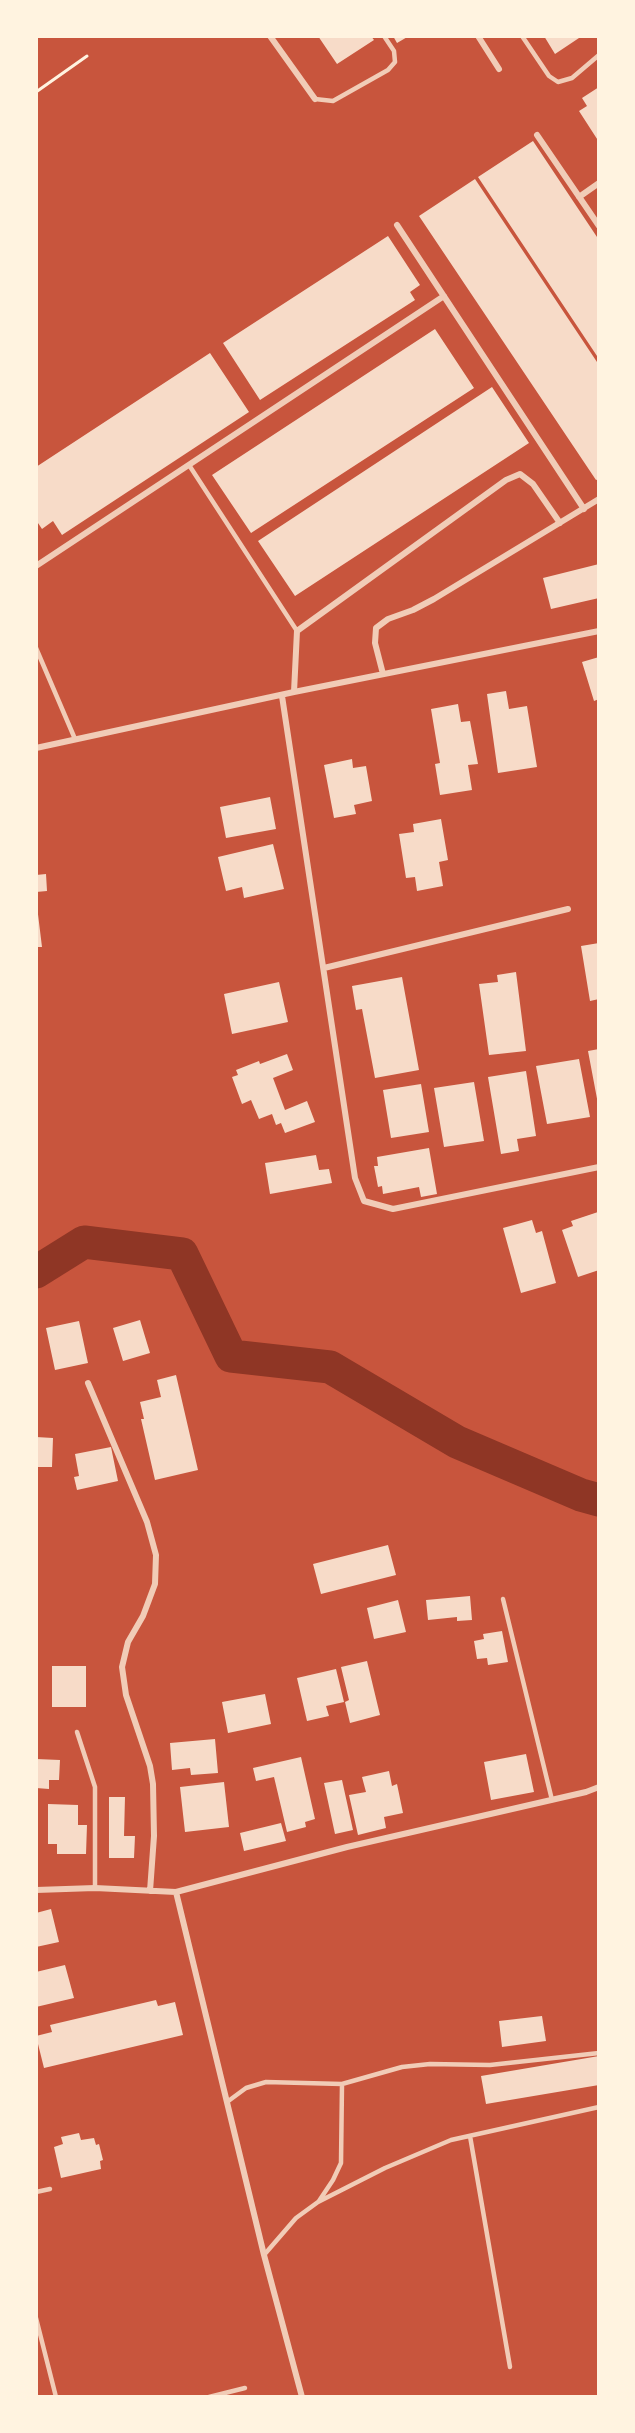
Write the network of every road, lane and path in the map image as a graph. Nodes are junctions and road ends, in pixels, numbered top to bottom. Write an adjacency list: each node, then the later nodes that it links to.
1 (270, 36): 9 (street)
2 (384, 36): 9 (lane)
3 (478, 36): 7 (street)
4 (522, 36): 5 (lane)
5 (599, 55)
6 (87, 56): 8 (path)
7 (499, 69)
8 (36, 92)
9 (315, 99)
10 (537, 135): 12 (street)
11 (599, 183): 12 (street)
12 (579, 196): 14 (street)
13 (398, 225): 15 (street)
14 (599, 226)
15 (444, 296): 16 (street); 18 (street)
16 (189, 465): 20 (street); 21 (lane)
17 (599, 499): 18 (street)
18 (584, 508): 19 (street)
19 (560, 523): 21 (street); 24 (street)
20 (36, 566)
21 (297, 631): 25 (street)
22 (599, 631): 24 (street)
23 (36, 648): 27 (lane)
24 (383, 674): 25 (street)
25 (294, 692): 26 (street)
26 (282, 696): 27 (street); 30 (street)
27 (75, 739): 28 (street)
28 (36, 748)
29 (568, 909): 30 (street)
30 (324, 968): 31 (street)
31 (599, 1167)
32 (88, 1383): 39 (street)
33 (503, 1599): 36 (lane)
34 (77, 1732): 37 (lane)
35 (599, 1787): 36 (street)
36 (552, 1800): 40 (street)
37 (95, 1888): 38 (street); 39 (street)
38 (36, 1890)
39 (150, 1892): 40 (street)
40 (176, 1892): 43 (street)
41 (599, 2053): 42 (lane)
42 (342, 2084): 43 (lane); 48 (lane)
43 (227, 2102): 49 (street)
44 (599, 2108): 45 (lane)
45 (470, 2136): 48 (lane); 51 (lane)
46 (50, 2189): 47 (lane)
47 (36, 2192)
48 (318, 2202): 49 (lane)
49 (264, 2255): 55 (street)
50 (36, 2318): 53 (lane)
51 (510, 2367)
52 (245, 2388): 54 (lane)
53 (56, 2397)
54 (209, 2397)
55 (302, 2397)

